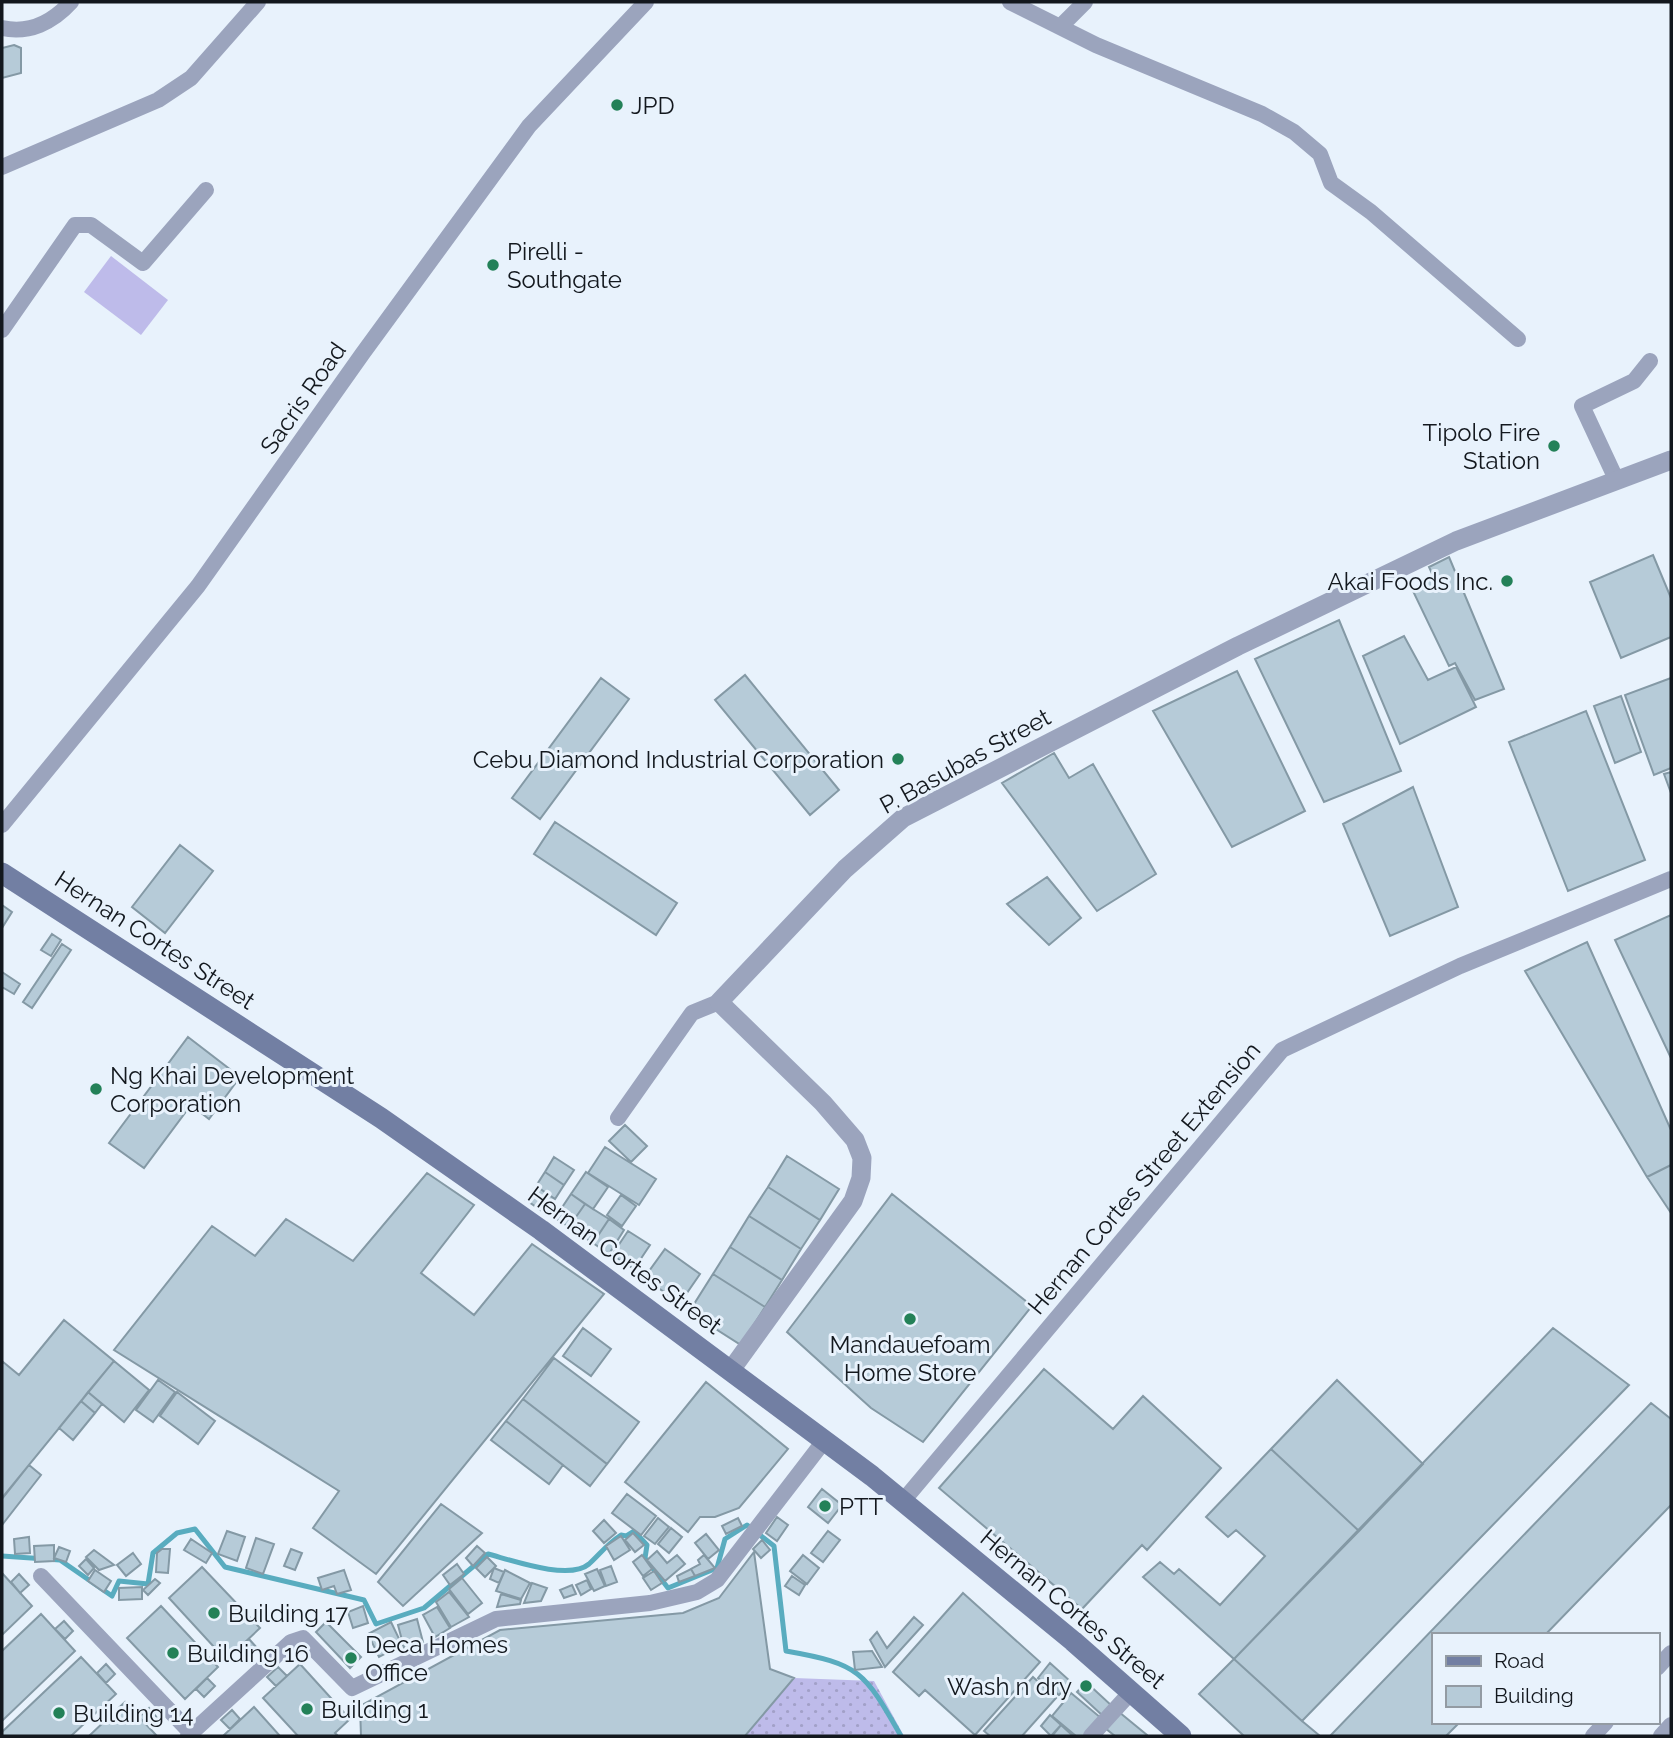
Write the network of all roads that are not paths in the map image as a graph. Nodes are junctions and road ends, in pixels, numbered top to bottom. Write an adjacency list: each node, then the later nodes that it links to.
1 (71, 2): 7 (street)
2 (258, 2): 8 (street)
3 (646, 2): 15 (street, Sacris Road)
4 (1010, 2): 6 (street)
5 (1085, 2): 6 (street)
6 (1060, 26): 11 (street)
7 (2, 28)
8 (2, 167)
9 (206, 190): 10 (street)
10 (2, 330)
11 (1518, 340)
12 (1650, 361): 14 (street)
13 (1671, 460): 14 (street, P. Basubas Street)
14 (1616, 479): 18 (street, P. Basubas Street)
15 (2, 825)
16 (2, 873): 20 (main road, Hernan Cortes Street)
17 (1671, 878): 22 (street, Hernan Cortes Street Extension)
18 (719, 1002): 19 (street); 20 (street)
19 (618, 1118)
20 (731, 1370): 21 (main road, Hernan Cortes Street)
21 (824, 1441): 22 (main road, Hernan Cortes Street); 28 (street)
22 (903, 1501): 26 (main road, Hernan Cortes Street)
23 (41, 1576): 28 (street)
24 (1671, 1653): 25 (street)
25 (1659, 1666)
26 (1130, 1692): 29 (street); 30 (main road, Hernan Cortes Street)
27 (1671, 1725): 31 (street)
28 (189, 1735)
29 (1091, 1736)
30 (1181, 1736)
31 (1661, 1736)

